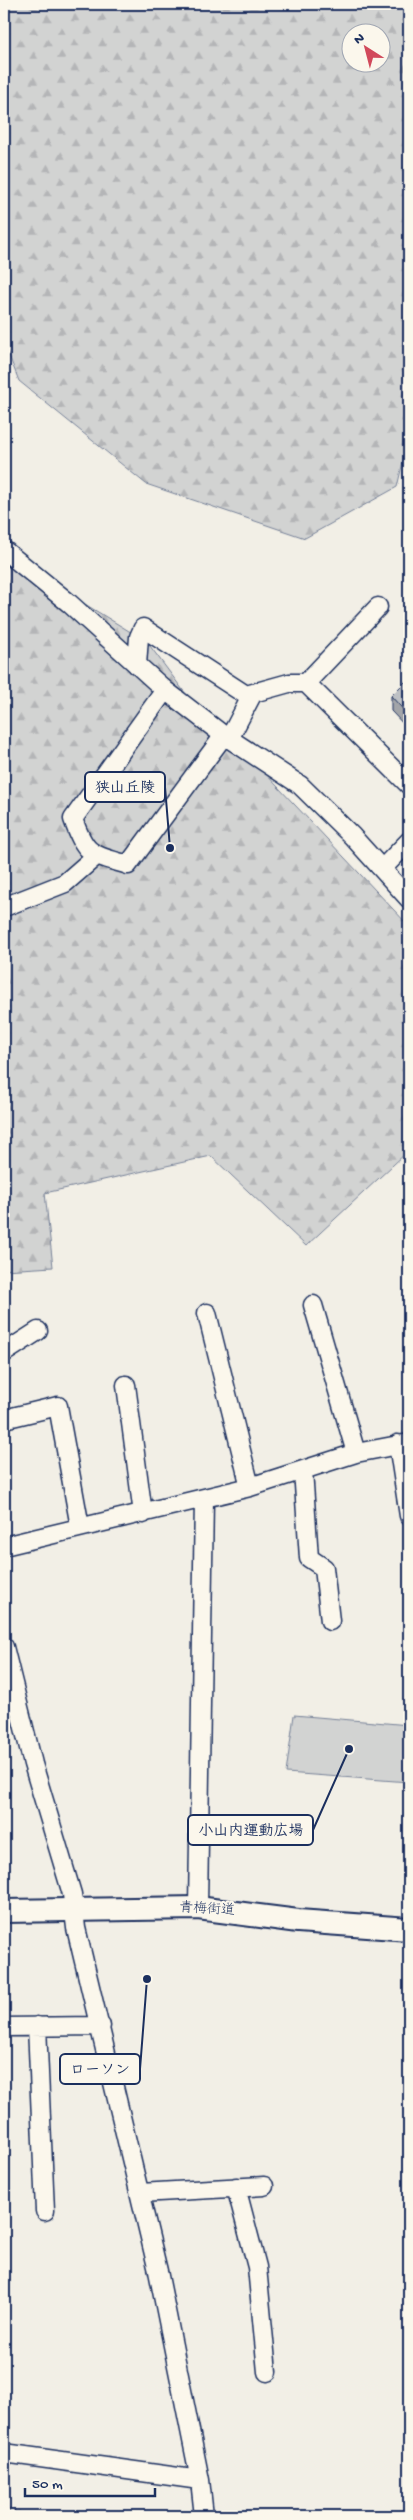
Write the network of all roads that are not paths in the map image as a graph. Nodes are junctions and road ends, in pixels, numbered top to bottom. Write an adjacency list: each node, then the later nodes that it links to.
1 (4, 550): 3 (street)
2 (378, 607): 4 (street)
3 (137, 666): 5 (street); 6 (street)
4 (306, 683): 6 (street); 8 (street)
5 (165, 690): 7 (street); 10 (street)
6 (253, 693): 7 (street)
7 (225, 736): 10 (street); 11 (street)
8 (409, 785)
9 (409, 841): 11 (street)
10 (96, 856): 13 (street)
11 (382, 869): 12 (street)
12 (409, 899)
13 (4, 907)
14 (313, 1305): 21 (street)
15 (206, 1313): 23 (street)
16 (38, 1331): 17 (street)
17 (4, 1352)
18 (126, 1385): 25 (street)
19 (4, 1419): 27 (street)
20 (403, 1444): 21 (street); 26 (street)
21 (356, 1453): 22 (street)
22 (303, 1470): 23 (street); 29 (street)
23 (250, 1487): 24 (street)
24 (204, 1498): 25 (street); 31 (street)
25 (143, 1514): 27 (street)
26 (409, 1516)
27 (80, 1527): 28 (street)
28 (4, 1546)
29 (330, 1621)
30 (5, 1653): 32 (street)
31 (198, 1908): 32 (main road, 青梅街道); 34 (main road, 青梅街道)
32 (73, 1910): 33 (main road, 青梅街道); 36 (street)
33 (4, 1911)
34 (409, 1929)
35 (37, 2026): 36 (street); 37 (street); 41 (street)
36 (101, 2026): 40 (street)
37 (4, 2027)
38 (264, 2186): 39 (street)
39 (236, 2187): 40 (street); 42 (street)
40 (140, 2193): 44 (street)
41 (45, 2211)
42 (267, 2372)
43 (4, 2454): 44 (street)
44 (200, 2480): 45 (street)
45 (204, 2516)

